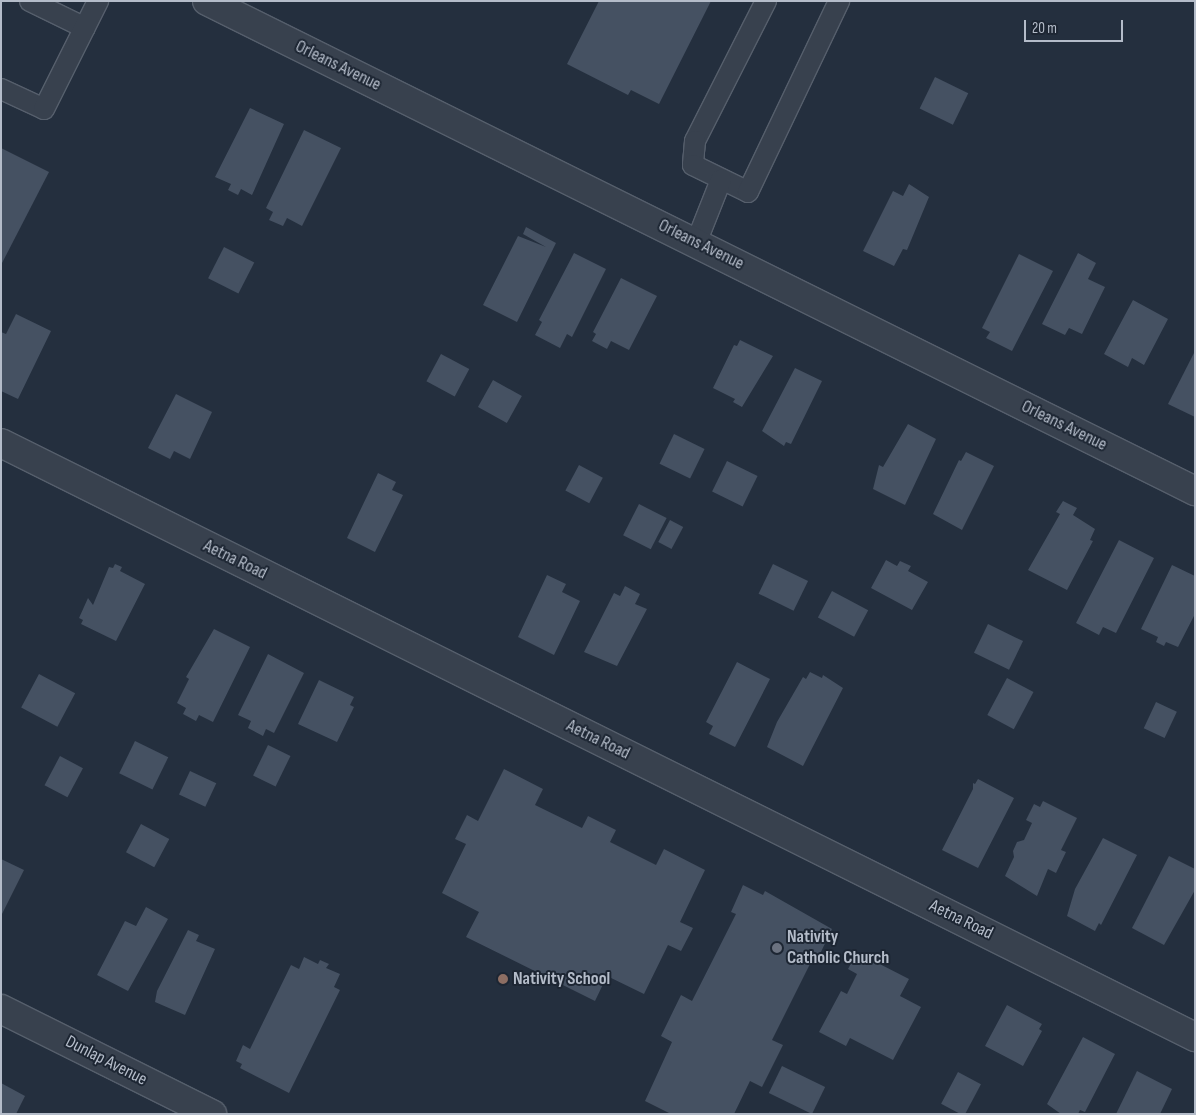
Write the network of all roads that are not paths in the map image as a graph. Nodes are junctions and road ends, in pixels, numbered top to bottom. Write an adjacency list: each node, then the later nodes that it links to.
1 (30, 1): 6 (lane)
2 (98, 1): 6 (lane)
3 (207, 1): 9 (street, Orleans Avenue)
4 (766, 1): 8 (lane)
5 (839, 1): 8 (lane)
6 (85, 28): 7 (lane)
7 (1, 89)
8 (721, 180): 9 (lane)
9 (696, 243): 11 (street, Orleans Avenue)
10 (1, 443): 13 (street, Aetna Road)
11 (1195, 491)
12 (1, 1009): 14 (street, Dunlap Avenue)
13 (1195, 1037)
14 (212, 1114)

